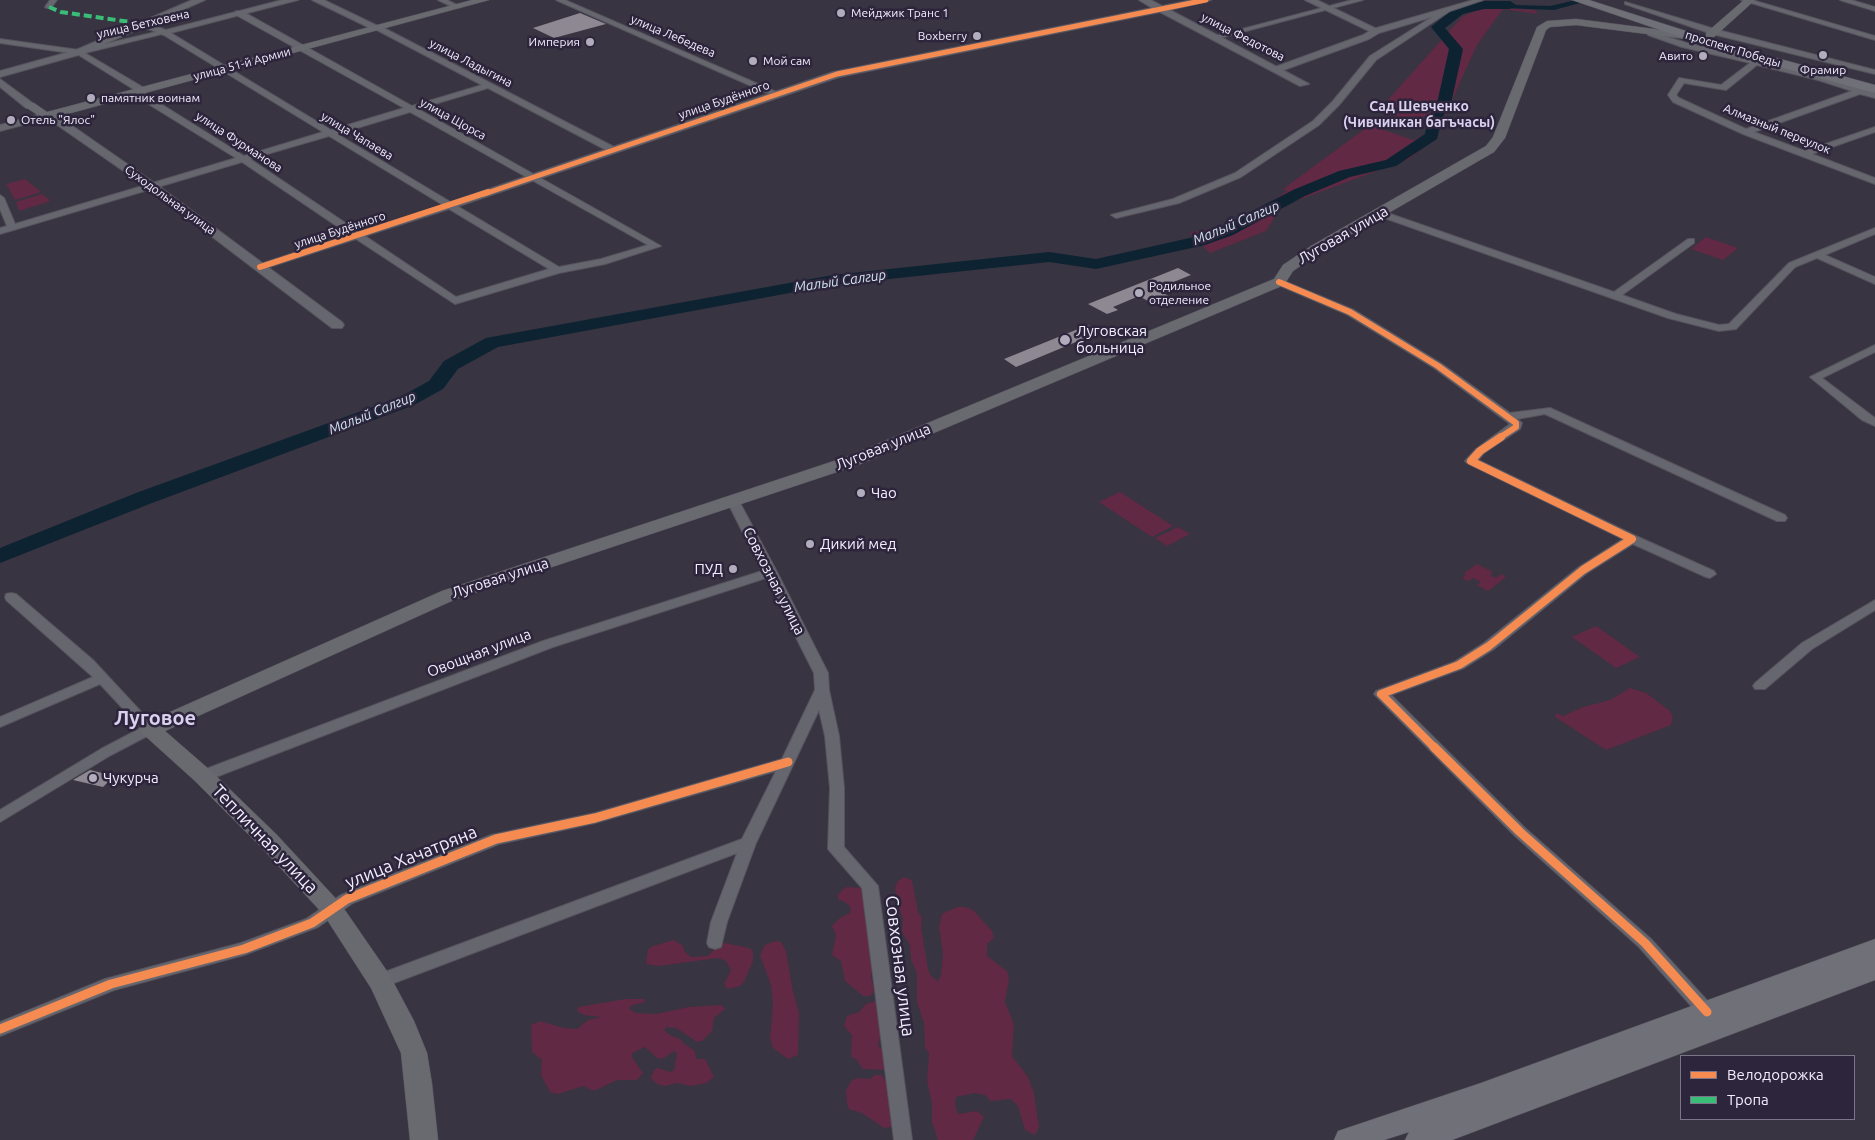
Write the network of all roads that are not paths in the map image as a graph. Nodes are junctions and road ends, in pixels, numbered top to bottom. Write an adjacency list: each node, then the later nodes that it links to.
1 (200, 0): 23 (street)
2 (293, 0): 22 (street, улица Бетховена)
3 (317, 0): 24 (street, улица Ладыгина)
4 (441, 0): 17 (street)
5 (484, 0): 17 (main road, улица 51-й Армии)
6 (560, 0): 48 (street, улица Лебедева)
7 (1144, 0): 19 (street, улица Федотова)
8 (1206, 0): 19 (street, улица Будённого)
9 (1310, 0): 20 (street)
10 (1360, 0): 20 (street)
11 (1480, 0): 18 (street)
12 (1578, 0): 15 (main road)
13 (1748, 0): 28 (main road); 30 (street)
14 (1846, 0): 21 (street)
15 (1597, 2): 25 (main road, проспект Победы); 28 (main road, проспект Победы)
16 (1627, 3): 28 (street)
17 (457, 7): 24 (main road, улица 51-й Армии)
18 (1450, 8): 26 (street); 67 (street)
19 (1160, 9): 29 (street, улица Федотова); 48 (street, улица Будённого)
20 (1327, 9): 26 (street); 29 (street)
21 (1875, 9)
22 (239, 13): 27 (street, улица Бетховена); 32 (street, улица Щорса)
23 (144, 24): 27 (street, улица Чапаева); 33 (street)
24 (377, 28): 32 (main road, улица 51-й Армии); 44 (street, улица Ладыгина)
25 (1654, 29): 34 (street); 45 (main road, проспект Победы); 66 (main road, Луговая улица)
26 (1376, 31): 36 (street)
27 (163, 32): 33 (street, улица Бетховена); 37 (street, улица Чапаева)
28 (1713, 34): 38 (main road, проспект Победы)
29 (1216, 37): 36 (street, улица Федотова)
30 (1875, 38)
31 (0, 41): 33 (street, улица Фурманова)
32 (300, 48): 37 (main road, улица 51-й Армии); 52 (street, улица Щорса)
33 (80, 52): 40 (street, улица Бетховена); 46 (street, улица Фурманова)
34 (1755, 63): 47 (street); 56 (street, Алмазный переулок)
35 (1875, 65): 38 (street)
36 (1278, 69): 43 (street, улица Федотова)
37 (223, 70): 46 (main road, улица 51-й Армии); 57 (street, улица Чапаева)
38 (1858, 70): 39 (street); 41 (main road, проспект Победы)
39 (1875, 72)
40 (0, 74)
41 (1875, 78)
42 (0, 82): 51 (street, Суходольная улица)
43 (1304, 84)
44 (488, 86): 52 (street); 58 (street, улица Ладыгина)
45 (1875, 89)
46 (143, 91): 53 (main road, улица 51-й Армии); 60 (street, улица Фурманова)
47 (1860, 91): 49 (street); 56 (street)
48 (777, 94): 58 (street, улица Будённого)
49 (1875, 96)
50 (46, 102): 51 (main road)
51 (30, 106): 53 (main road, Суходольная улица)
52 (410, 109): 57 (street); 61 (street, улица Щорса)
53 (45, 116): 54 (street, улица 51-й Армии); 63 (street, Суходольная улица)
54 (0, 128)
55 (1875, 129): 59 (street)
56 (1746, 132): 59 (street, Алмазный переулок)
57 (329, 133): 60 (street); 65 (street, улица Чапаева)
58 (613, 150): 61 (street, улица Будённого)
59 (1805, 154): 62 (street, Алмазный переулок)
60 (242, 158): 63 (street); 71 (street, улица Фурманова)
61 (534, 177): 65 (street, улица Будённого); 75 (street, улица Щорса)
62 (1875, 181)
63 (152, 186): 68 (street); 74 (street, Суходольная улица)
64 (0, 198): 68 (street)
65 (449, 206): 71 (street, улица Будённого); 75 (street, улица Чапаева)
66 (1379, 213): 77 (main road, Луговая улица); 78 (street)
67 (1116, 215)
68 (12, 228): 69 (street)
69 (0, 231)
70 (1875, 231): 73 (street)
71 (359, 236): 74 (street, улица Будённого); 75 (street, улица Фурманова)
72 (1691, 241): 78 (street)
73 (1816, 255): 76 (street); 78 (street)
74 (260, 267): 79 (street, Суходольная улица)
75 (557, 270)
76 (1875, 281)
77 (1279, 282): 81 (street); 83 (main road, Луговая улица)
78 (1615, 296)
79 (337, 324)
80 (1875, 348): 82 (street)
81 (1509, 417): 84 (street); 85 (street)
82 (1875, 423)
83 (733, 501): 86 (street, Совхозная улица); 94 (main road, Луговая улица)
84 (1781, 518)
85 (1632, 539): 87 (street); 104 (street)
86 (771, 572): 92 (street, Совхозная улица); 96 (street, Овощная улица)
87 (1710, 574)
88 (11, 597): 90 (street, Тепличная улица)
89 (1875, 604): 91 (street)
90 (103, 678): 93 (street); 94 (street, Тепличная улица)
91 (1760, 686)
92 (822, 690): 95 (street); 107 (street, Совхозная улица)
93 (0, 722)
94 (150, 729): 96 (main road, Тепличная улица); 97 (street, Луговая улица)
95 (788, 762): 98 (street); 99 (street, улица Хачатряна)
96 (203, 776): 99 (main road, Тепличная улица)
97 (0, 817)
98 (748, 843): 100 (street); 103 (street)
99 (332, 909): 103 (main road, Тепличная улица); 105 (street, улица Хачатряна)
100 (715, 943)
101 (1875, 950): 102 (main road)
102 (1864, 972): 104 (main road); 109 (main road)
103 (380, 981): 106 (main road, Тепличная улица)
104 (1707, 1012): 108 (main road)
105 (0, 1029)
106 (424, 1140)
107 (903, 1140)
108 (1348, 1140)
109 (1419, 1140)

